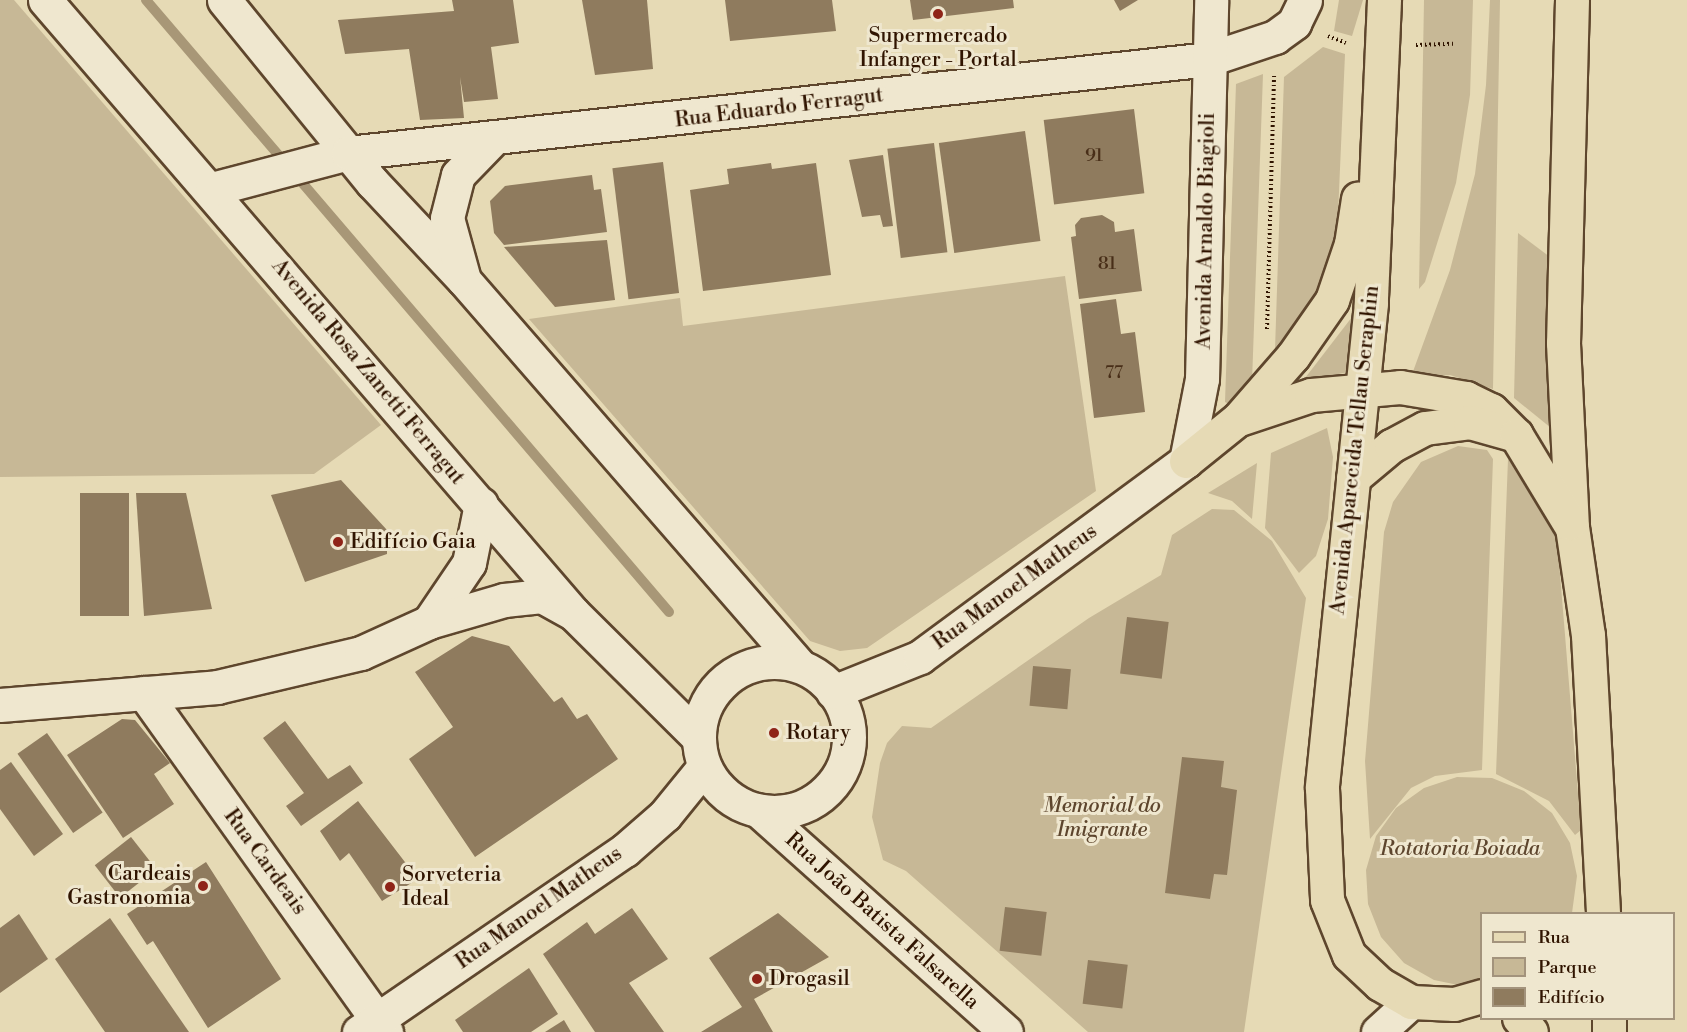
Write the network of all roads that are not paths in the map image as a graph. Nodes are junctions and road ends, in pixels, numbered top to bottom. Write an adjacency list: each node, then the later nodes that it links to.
1 (45, 0): 11 (main road, Avenida Rosa Zanetti Ferragut)
2 (224, 0): 10 (main road)
3 (1211, 0): 8 (main road, Avenida Arnaldo Biagioli)
4 (1305, 0): 8 (main road, Rua Eduardo Ferragut)
5 (1384, 0): 7 (main road, Avenida Aparecida Tellau Seraphin)
6 (1572, 0): 19 (main road)
7 (1383, 46): 13 (main road, Avenida Aparecida Tellau Seraphin); 14 (main road)
8 (1209, 59): 9 (main road, Rua Eduardo Ferragut); 16 (main road, Avenida Arnaldo Biagioli)
9 (491, 141): 10 (main road, Rua Eduardo Ferragut); 12 (main road)
10 (348, 153): 11 (main road, Rua Eduardo Ferragut); 12 (main road)
11 (212, 189): 18 (main road, Avenida Rosa Zanetti Ferragut)
12 (464, 280): 22 (main road)
13 (1363, 389): 14 (main road); 15 (main road); 17 (main road, Avenida Aparecida Tellau Seraphin)
14 (1238, 419): 16 (main road)
15 (1516, 435): 17 (main road); 19 (main road)
16 (1186, 461): 23 (main road, Rua Manoel Matheus)
17 (1353, 478): 30 (main road, Avenida Aparecida Tellau Seraphin)
18 (481, 504): 20 (main road, Avenida Rosa Zanetti Ferragut); 21 (main road)
19 (1572, 527): 28 (main road)
20 (573, 613): 21 (main road); 26 (main road, Avenida Rosa Zanetti Ferragut)
21 (429, 622): 24 (main road)
22 (800, 665): 23 (main road); 26 (main road)
23 (833, 692): 27 (main road)
24 (144, 693): 25 (main road); 32 (main road, Rua Cardeais)
25 (0, 705)
26 (701, 752): 27 (main road); 32 (main road, Rua Manoel Matheus)
27 (759, 811): 33 (main road, Rua João Batista Falsarella)
28 (1596, 906)
29 (1480, 997): 30 (main road)
30 (1411, 1002): 34 (main road)
31 (1521, 1020): 35 (main road)
32 (374, 1028)
33 (1006, 1032)
34 (1378, 1032)
35 (1531, 1032)

